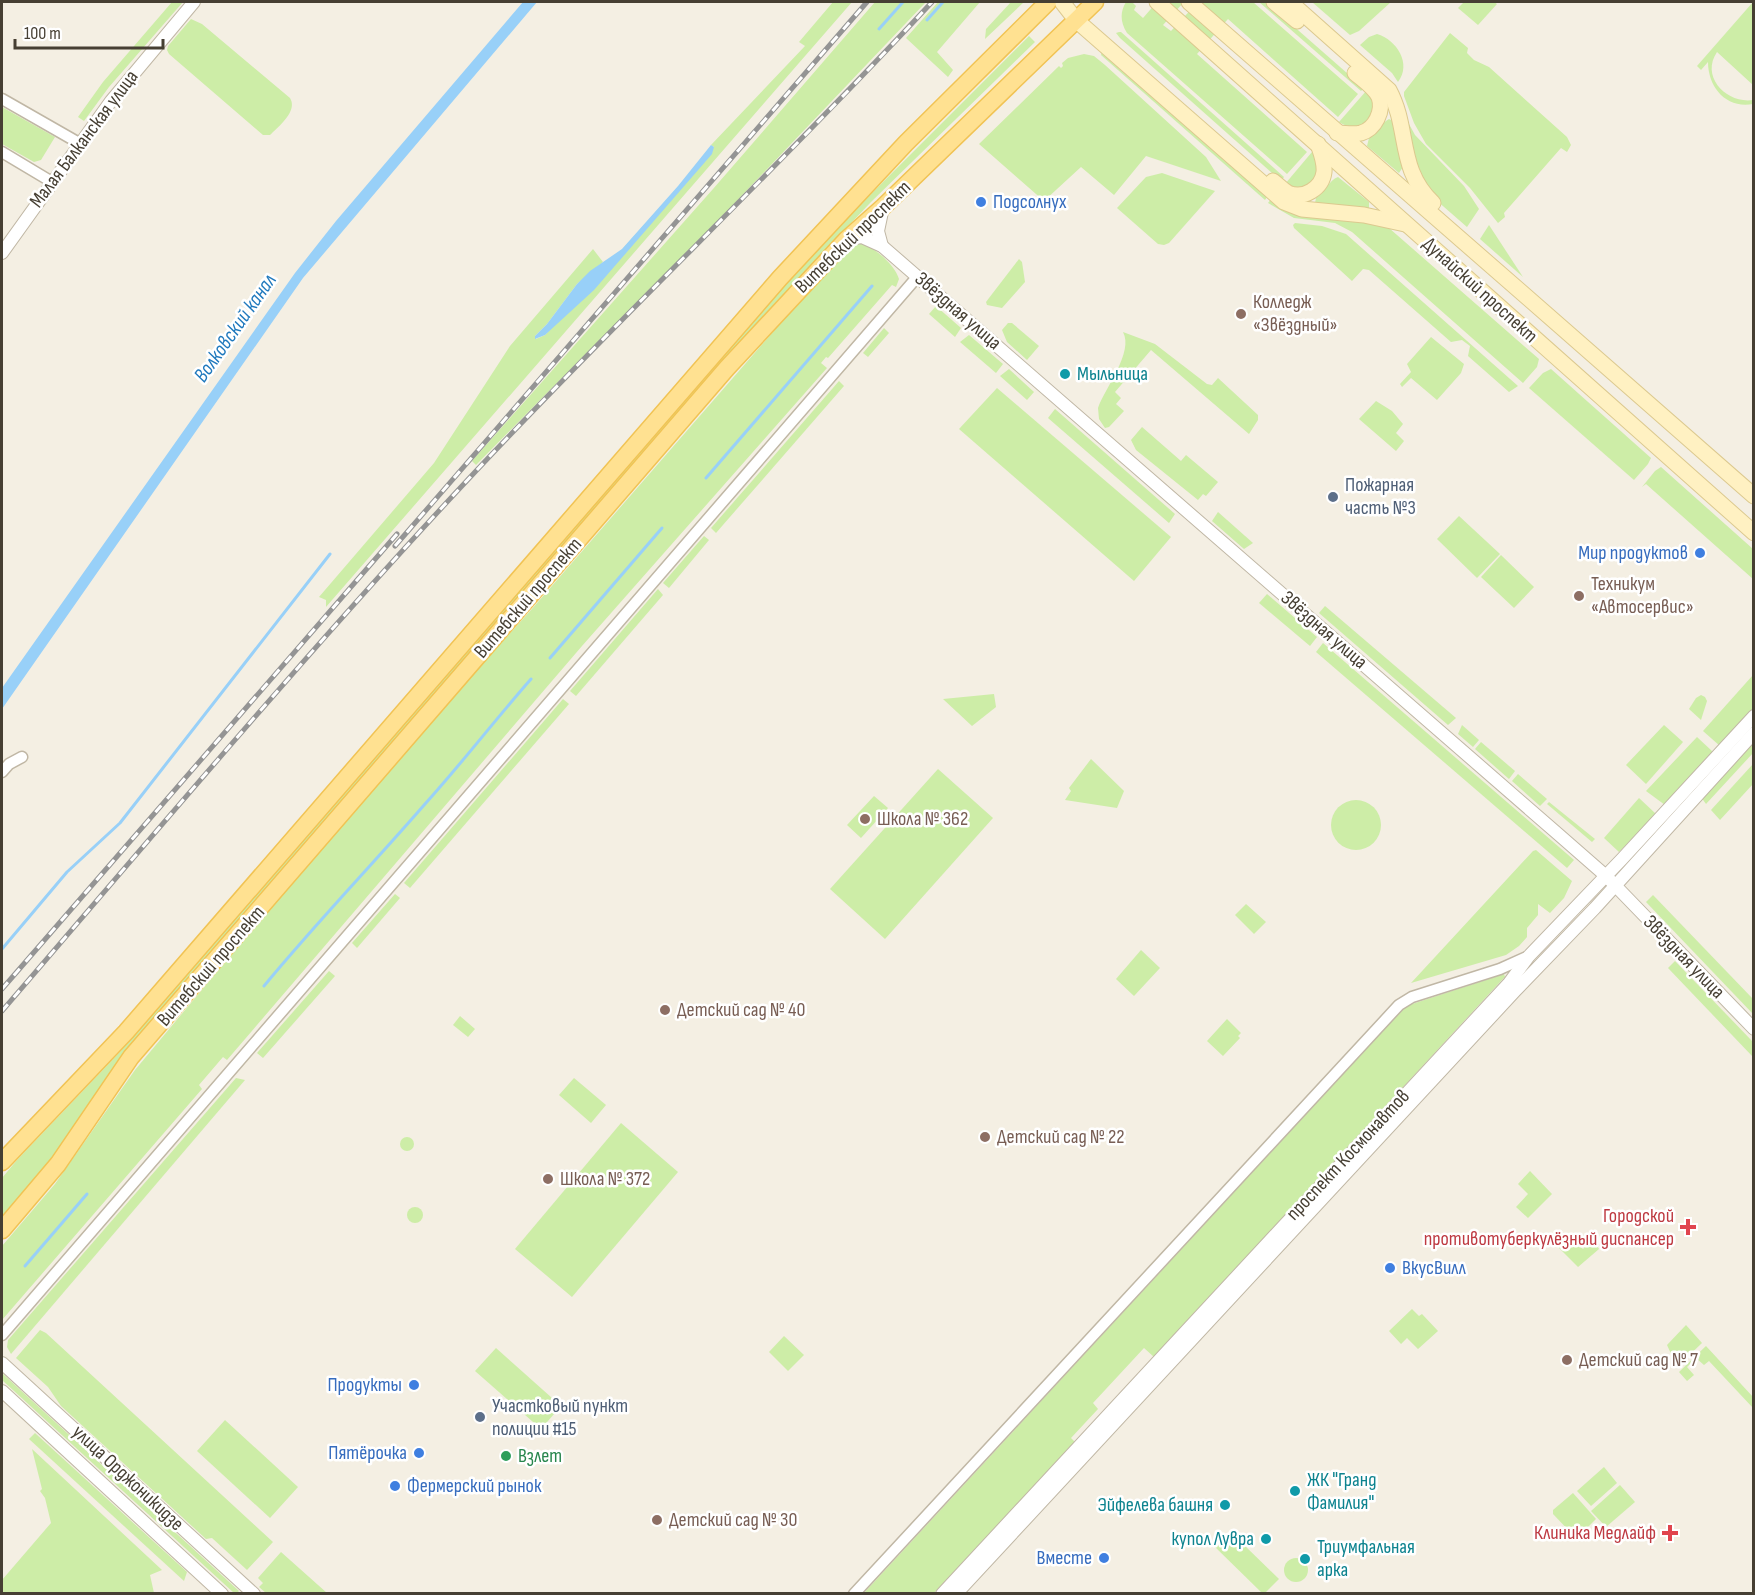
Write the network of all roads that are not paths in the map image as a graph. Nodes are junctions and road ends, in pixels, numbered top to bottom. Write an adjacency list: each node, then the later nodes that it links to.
1 (194, 2): 12 (street, Малая Балканская улица)
2 (1048, 2): 33 (main road, Витебский проспект)
3 (1062, 2): 9 (main road)
4 (1068, 2): 9 (main road)
5 (1157, 2): 13 (main road, Дунайский проспект)
6 (1189, 2): 11 (main road, Дунайский проспект)
7 (1274, 2): 11 (main road)
8 (1290, 2): 18 (main road)
9 (1085, 11): 13 (main road); 16 (main road, Витебский проспект); 17 (main road)
10 (2, 99): 12 (street)
11 (1337, 133): 18 (main road, Дунайский проспект)
12 (79, 143): 15 (street, Малая Балканская улица)
13 (1318, 144): 17 (main road, Дунайский проспект)
14 (2, 152): 15 (street)
15 (52, 182): 21 (street, Малая Балканская улица)
16 (883, 207): 19 (main road, Витебский проспект); 20 (street)
17 (1408, 225): 24 (main road, Дунайский проспект)
18 (1457, 234): 23 (main road, Дунайский проспект)
19 (847, 238): 20 (street); 34 (main road, Витебский проспект)
20 (882, 246): 22 (street, Звёздная улица)
21 (2, 253)
22 (918, 276): 29 (street, Звёздная улица); 35 (street)
23 (1754, 496)
24 (1754, 533)
25 (1754, 716): 29 (street, проспект Космонавтов)
26 (1754, 733): 30 (street, проспект Космонавтов)
27 (22, 758): 28 (street)
28 (2, 772)
29 (1606, 876): 30 (street, Звёздная улица); 31 (street, проспект Космонавтов)
30 (1615, 885): 32 (street, Звёздная улица); 42 (street, проспект Космонавтов)
31 (1529, 956): 40 (street); 41 (street, проспект Космонавтов)
32 (1754, 1029)
33 (2, 1162)
34 (2, 1230)
35 (2, 1335)
36 (2, 1362): 39 (street, улица Орджоникидзе)
37 (2, 1391): 38 (street, улица Орджоникидзе)
38 (222, 1593)
39 (254, 1593)
40 (854, 1593)
41 (942, 1593)
42 (956, 1593)

